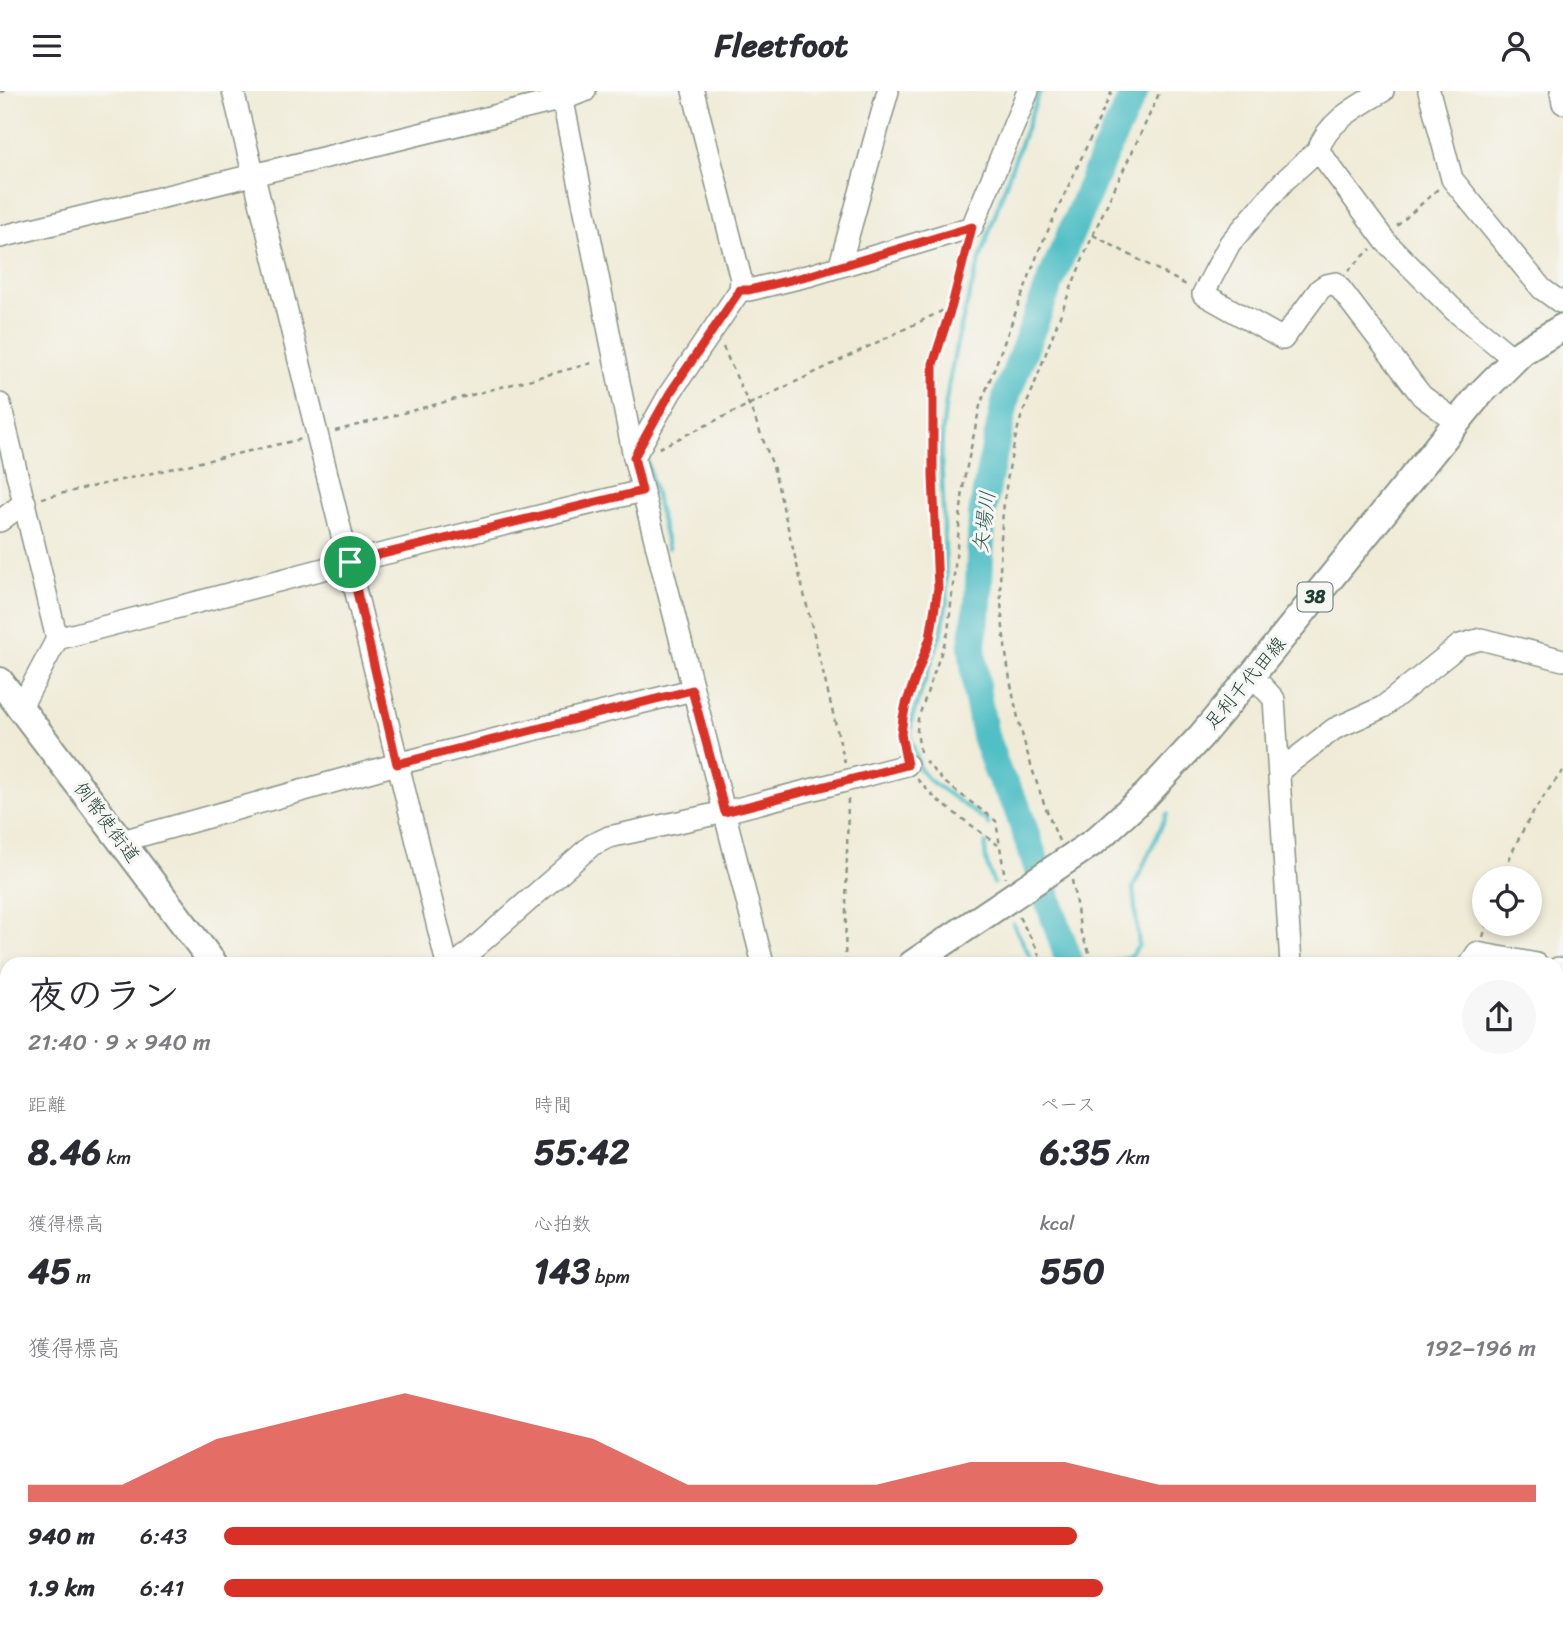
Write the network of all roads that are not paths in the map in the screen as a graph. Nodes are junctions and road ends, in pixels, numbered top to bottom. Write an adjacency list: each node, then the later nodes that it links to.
1 (233, 91): 12 (street)
2 (585, 91): 9 (street)
3 (693, 91): 15 (street)
4 (888, 91): 14 (street)
5 (1028, 91): 14 (street)
6 (1383, 91): 11 (street)
7 (1429, 91): 16 (street)
8 (1561, 91): 10 (street)
9 (562, 95): 12 (street); 20 (street)
10 (1563, 103)
11 (1318, 150): 17 (street); 19 (street)
12 (254, 176): 13 (street); 24 (street)
13 (0, 237)
14 (840, 265): 15 (street)
15 (740, 290): 20 (street)
16 (1562, 309): 17 (main road, 足利千代田線 / 38)
17 (1514, 359): 19 (main road, 足利千代田線 / 38)
18 (0, 404): 22 (street)
19 (1457, 422): 27 (main road, 足利千代田線 / 38)
20 (634, 457): 21 (street)
21 (642, 491): 24 (street); 29 (street)
22 (25, 502): 23 (street); 25 (street)
23 (0, 521)
24 (350, 562): 25 (street); 31 (street)
25 (57, 639): 30 (street)
26 (1563, 660): 33 (street)
27 (1252, 675): 33 (street); 40 (main road, 足利千代田線 / 38)
28 (0, 681): 30 (main road, 例幣使街道)
29 (692, 690): 31 (street); 34 (street)
30 (21, 707): 35 (main road, 例幣使街道)
31 (397, 764): 35 (street); 37 (street)
32 (907, 765): 34 (street)
33 (1279, 771): 41 (street)
34 (725, 812): 38 (street); 39 (street)
35 (122, 841): 36 (main road, 例幣使街道)
36 (209, 957)
37 (445, 957)
38 (464, 957)
39 (761, 957)
40 (922, 957)
41 (1291, 957)
42 (1474, 957): 43 (street)
43 (1499, 957)

